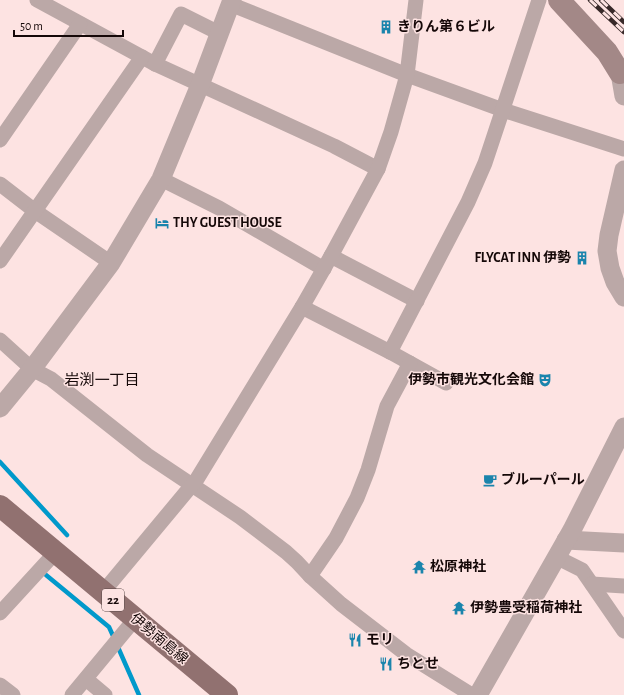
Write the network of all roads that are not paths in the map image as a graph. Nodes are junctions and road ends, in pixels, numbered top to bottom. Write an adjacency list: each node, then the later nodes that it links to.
1 (37, 0): 6 (street)
2 (416, 0): 11 (street)
3 (539, 0): 14 (street)
4 (559, 0): 10 (main road)
5 (231, 2): 7 (street); 11 (street)
6 (80, 24): 8 (street); 15 (street)
7 (219, 33): 9 (street); 12 (street)
8 (142, 57): 9 (street); 21 (street)
9 (155, 64): 12 (street)
10 (622, 71): 13 (street)
11 (407, 76): 14 (street); 17 (street)
12 (200, 85): 17 (street); 19 (street)
13 (624, 96)
14 (503, 110): 16 (street); 26 (street)
15 (0, 140)
16 (624, 149)
17 (378, 169): 24 (street)
18 (624, 170): 25 (street)
19 (161, 179): 23 (street); 24 (street)
20 (0, 184): 21 (street)
21 (36, 211): 22 (street); 23 (street)
22 (0, 262)
23 (111, 263): 31 (street)
24 (328, 263): 26 (street); 27 (street)
25 (624, 296)
26 (417, 301): 29 (street)
27 (302, 307): 29 (street); 35 (street)
28 (0, 340): 31 (street)
29 (390, 352): 30 (street)
30 (410, 363): 32 (street); 41 (street)
31 (32, 368): 33 (street); 35 (street)
32 (446, 383)
33 (0, 408)
34 (623, 429): 37 (street)
35 (191, 485): 41 (street); 44 (street)
36 (0, 506): 39 (main road, 伊勢南島線 / 22)
37 (566, 540): 38 (street); 40 (street)
38 (624, 543)
39 (55, 553): 44 (main road, 伊勢南島線 / 22); 45 (street)
40 (556, 557): 42 (street); 55 (street)
41 (310, 576): 54 (street)
42 (592, 584): 43 (street); 47 (street)
43 (624, 586)
44 (103, 592): 46 (main road, 伊勢南島線 / 22)
45 (0, 613)
46 (129, 627): 48 (street); 53 (main road, 伊勢南島線 / 22)
47 (624, 631)
48 (86, 679): 51 (street); 52 (street)
49 (0, 685): 50 (street)
50 (13, 695)
51 (72, 695)
52 (105, 695)
53 (227, 695)
54 (472, 695)
55 (478, 695)

